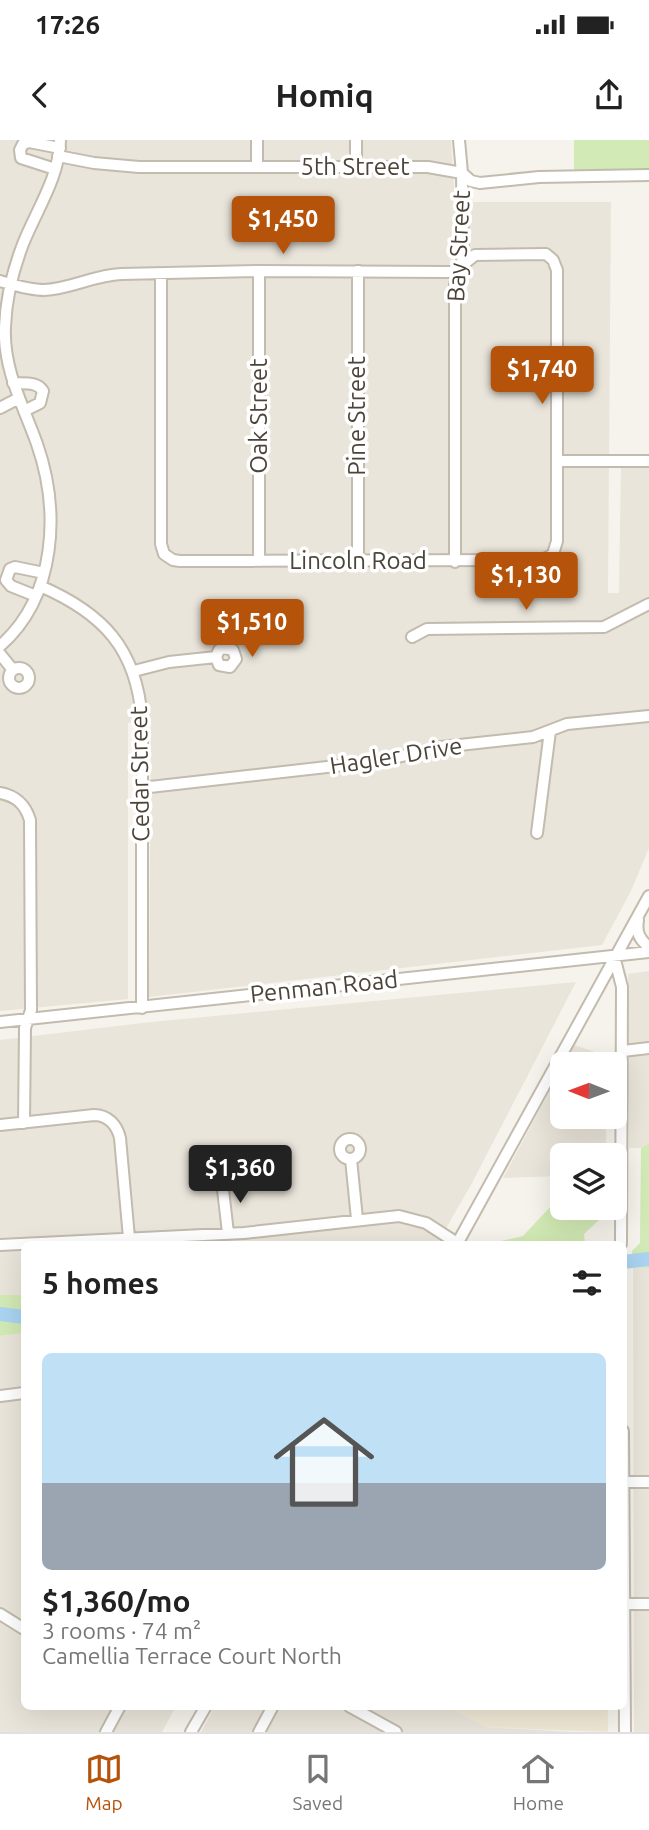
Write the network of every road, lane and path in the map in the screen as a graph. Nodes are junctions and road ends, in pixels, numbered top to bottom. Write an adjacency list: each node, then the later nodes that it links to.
1 (257, 140): 5 (street)
2 (356, 140): 6 (street)
3 (459, 140): 8 (street, Bay Street)
4 (59, 148): 5 (street, 5th Street); 7 (street); 7 (street, 5th Street)
5 (257, 167): 6 (street, 5th Street)
6 (356, 167): 8 (street, 5th Street)
7 (55, 169): 15 (street)
8 (462, 173): 9 (street, 5th Street); 10 (street, Bay Street)
9 (649, 175)
10 (460, 267): 12 (street); 20 (street); 24 (street, Bay Street)
11 (259, 271): 12 (street); 13 (street); 22 (street, Oak Street)
12 (358, 271): 23 (street, Pine Street)
13 (161, 274): 15 (street); 22 (street, Lincoln Road)
14 (0, 281): 15 (street)
15 (12, 284): 16 (street)
16 (13, 383): 17 (street); 19 (street)
17 (19, 398): 18 (street); 19 (street)
18 (0, 408)
19 (23, 411): 25 (street)
20 (557, 461): 21 (street); 24 (street, Lincoln Road)
21 (649, 461)
22 (259, 561): 23 (street, Lincoln Road)
23 (358, 562): 24 (street, Lincoln Road)
24 (455, 562)
25 (44, 573): 26 (street); 26 (street, Cedar Street)
26 (38, 591): 29 (street); 33 (street, Cedar Street)
27 (649, 604): 28 (street)
28 (412, 637)
29 (0, 646)
30 (0, 654): 32 (street)
31 (216, 657): 33 (street)
32 (13, 670)
33 (134, 671): 36 (street, Cedar Street)
34 (649, 716): 35 (street, Hagler Drive)
35 (550, 731): 36 (street, Hagler Drive); 38 (street)
36 (141, 788): 43 (street, Cedar Street)
37 (0, 793): 44 (street)
38 (537, 833)
39 (649, 896): 40 (street)
40 (639, 915): 41 (street); 42 (street)
41 (649, 950): 42 (street, Penman Road)
42 (614, 956): 43 (street, Penman Road); 47 (street); 57 (street)
43 (142, 1008): 44 (street, Penman Road)
44 (29, 1020): 45 (street, Penman Road); 48 (street)
45 (0, 1023)
46 (649, 1048): 47 (street)
47 (623, 1051): 58 (street)
48 (24, 1123): 49 (street); 54 (street)
49 (0, 1125)
50 (351, 1159): 52 (street)
51 (222, 1181): 53 (street)
52 (357, 1219): 53 (street); 56 (street)
53 (228, 1233): 54 (street)
54 (129, 1238): 55 (street)
55 (74, 1241)
56 (453, 1241)
57 (459, 1241)
58 (621, 1241)
59 (21, 1244): 60 (street)
60 (0, 1245)
61 (21, 1393): 62 (street)
62 (0, 1396)
63 (627, 1482): 64 (street)
64 (649, 1482)
65 (627, 1604): 66 (street)
66 (649, 1604)
67 (0, 1614): 68 (street)
68 (21, 1627)
69 (118, 1710): 74 (street)
70 (204, 1710): 75 (street)
71 (271, 1710): 76 (street)
72 (356, 1710): 77 (street)
73 (625, 1710): 78 (street)
74 (106, 1732)
75 (191, 1732)
76 (259, 1732)
77 (397, 1732)
78 (625, 1732)

